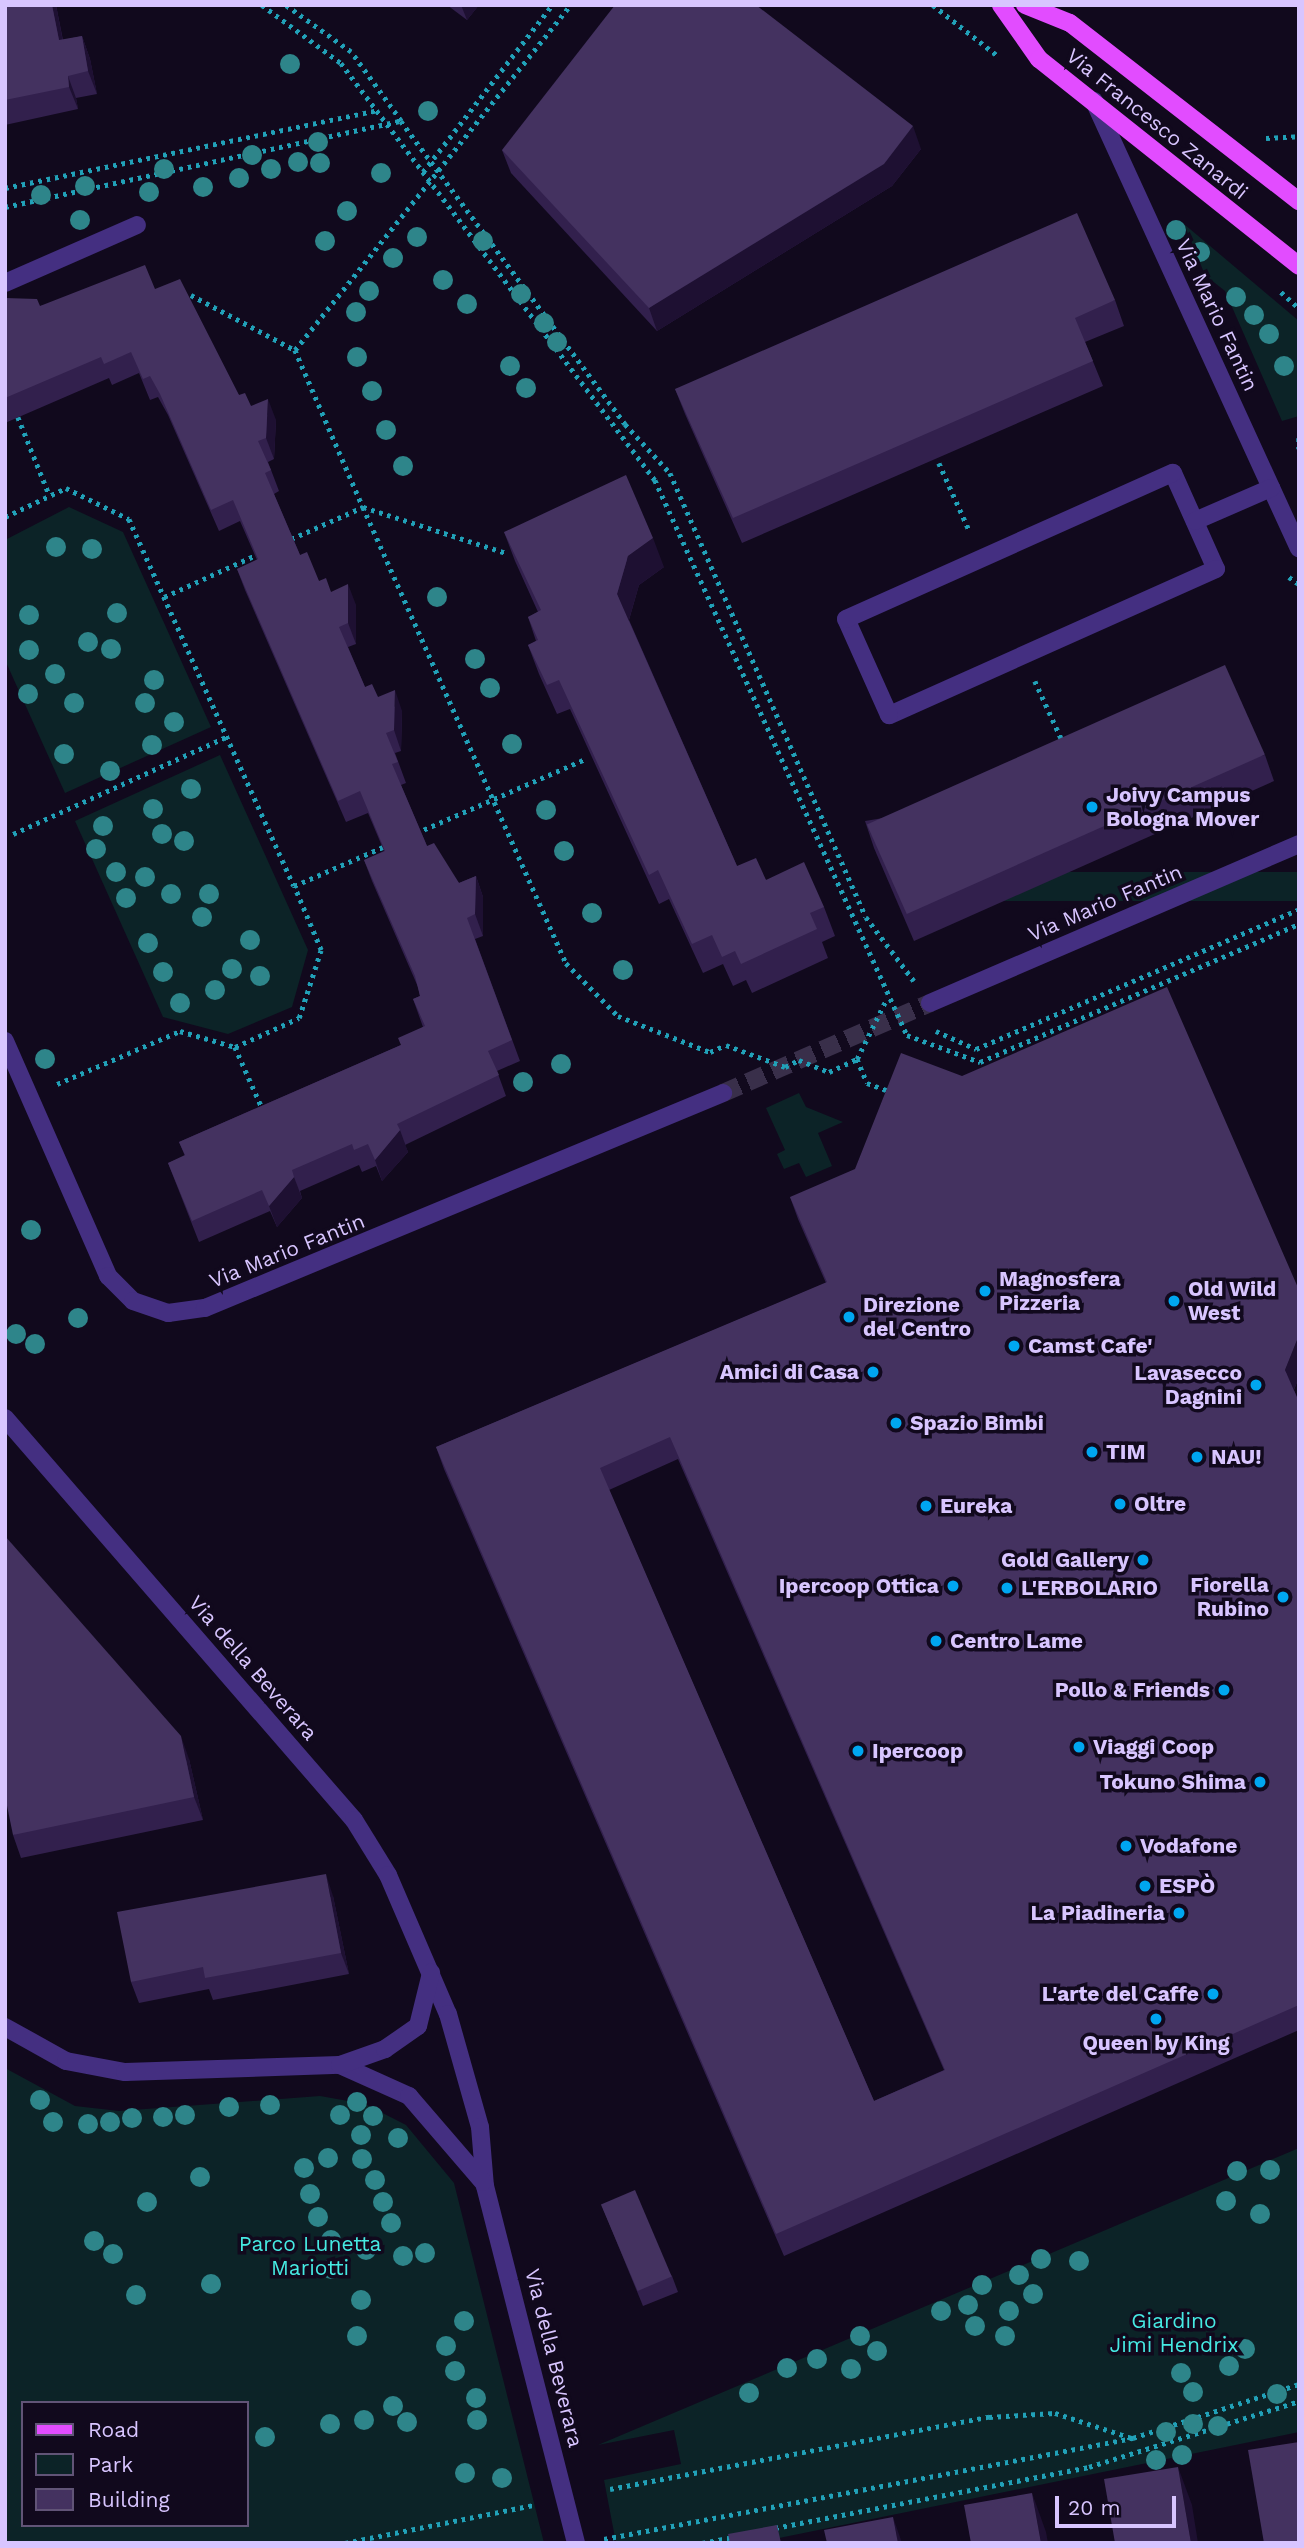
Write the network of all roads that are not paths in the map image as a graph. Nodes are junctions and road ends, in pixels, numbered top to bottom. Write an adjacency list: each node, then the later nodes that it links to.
1 (1001, 5): 3 (main road, Via Francesco Zanardi)
2 (1026, 5): 4 (main road, Via Francesco Zanardi)
3 (1094, 101): 6 (main road, Via Francesco Zanardi); 8 (street, Via Mario Fantin)
4 (1299, 201)
5 (137, 225): 7 (street)
6 (1299, 266)
7 (5, 283)
8 (1270, 488): 9 (street); 10 (street, Via Mario Fantin)
9 (1195, 521): 9 (street)
10 (1299, 548)
11 (1299, 844): 12 (street, Via Mario Fantin)
12 (925, 999)
13 (5, 1041): 14 (street, Via Mario Fantin)
14 (723, 1093)
15 (5, 1419): 16 (street, Via della Beverara)
16 (432, 1971): 18 (street, Via della Beverara); 19 (street, Via della Beverara)
17 (5, 2027): 18 (street, Via della Beverara)
18 (340, 2065): 19 (street, Via della Beverara)
19 (485, 2186): 20 (street, Via della Beverara)
20 (576, 2543)

